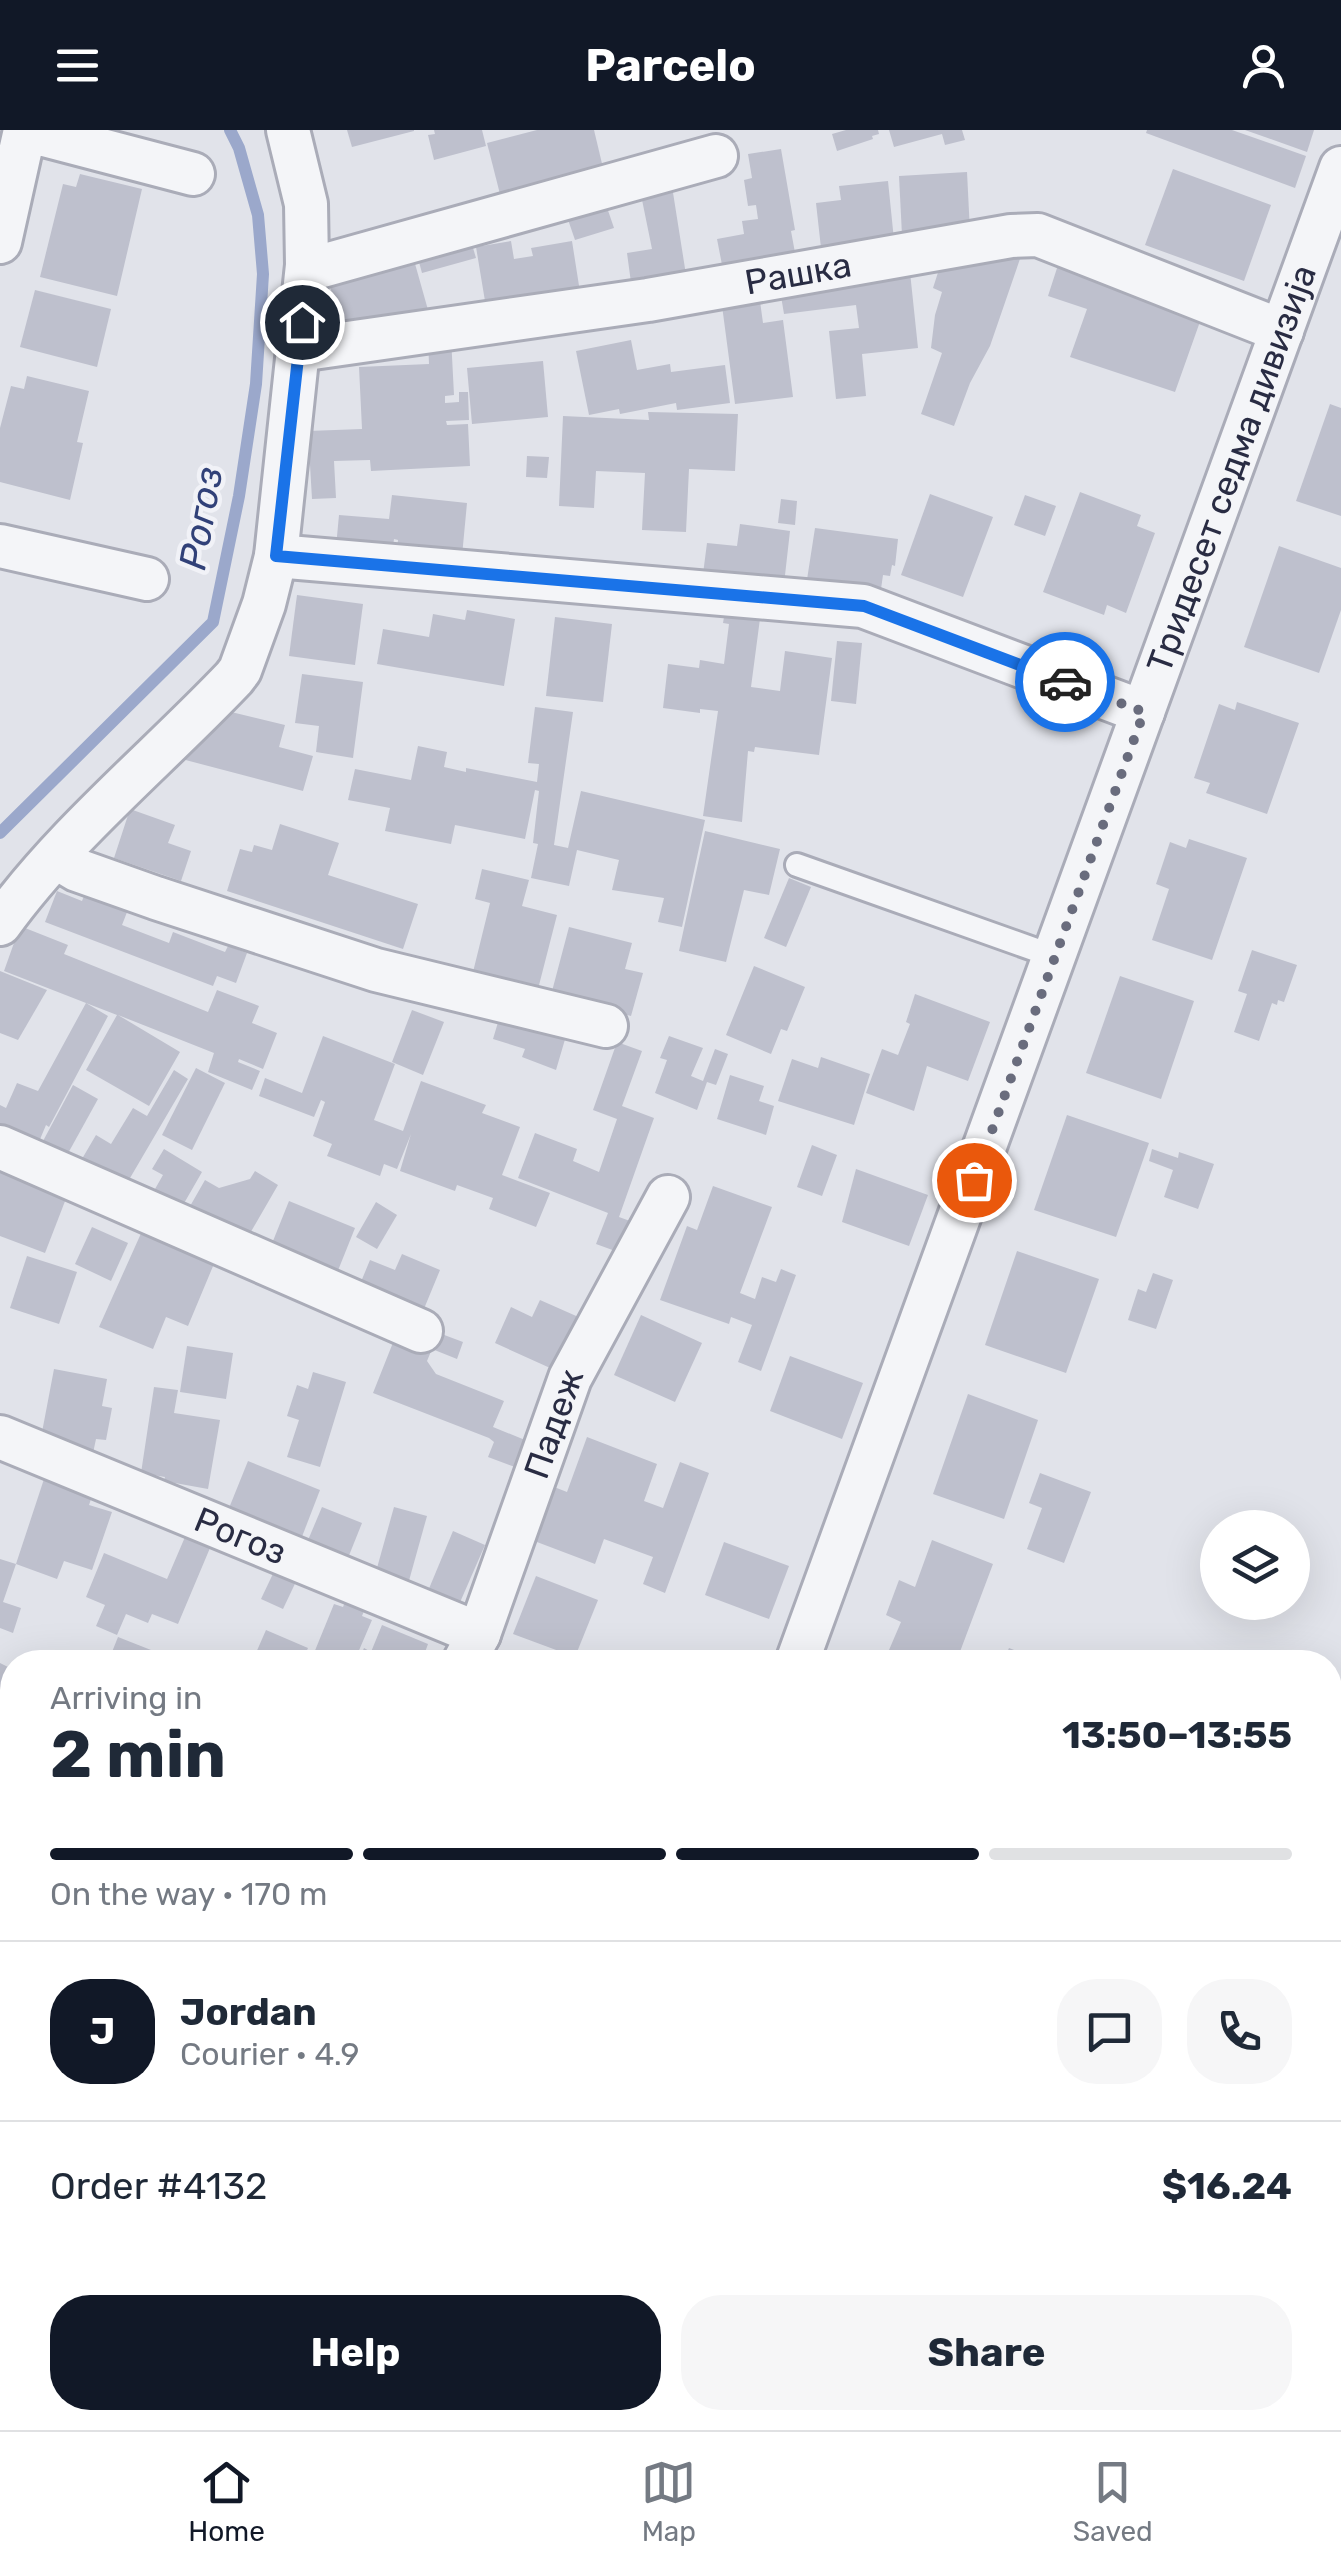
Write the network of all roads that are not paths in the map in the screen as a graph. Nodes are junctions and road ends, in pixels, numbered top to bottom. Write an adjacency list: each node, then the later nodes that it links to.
1 (288, 130): 6 (street)
2 (716, 156): 6 (street)
3 (1341, 168): 7 (street, Тридесет седма дивизија)
4 (193, 174): 5 (street)
5 (0, 242)
6 (307, 265): 8 (street)
7 (1282, 331): 8 (street, Рашка); 12 (street, Тридесет седма дивизија)
8 (298, 350): 10 (street)
9 (0, 546): 11 (street)
10 (276, 556): 12 (street, Тридесет седма дивизија); 13 (street)
11 (147, 579)
12 (1144, 712): 16 (street, Тридесет седма дивизија)
13 (57, 858): 15 (street); 17 (street)
14 (797, 865): 16 (lane)
15 (0, 924)
16 (1056, 957): 23 (street, Тридесет седма дивизија)
17 (606, 1026)
18 (0, 1147): 20 (street)
19 (668, 1196): 22 (street, Падеж)
20 (421, 1331)
21 (0, 1437): 22 (street, Рогоз)
22 (471, 1648)
23 (801, 1650)

